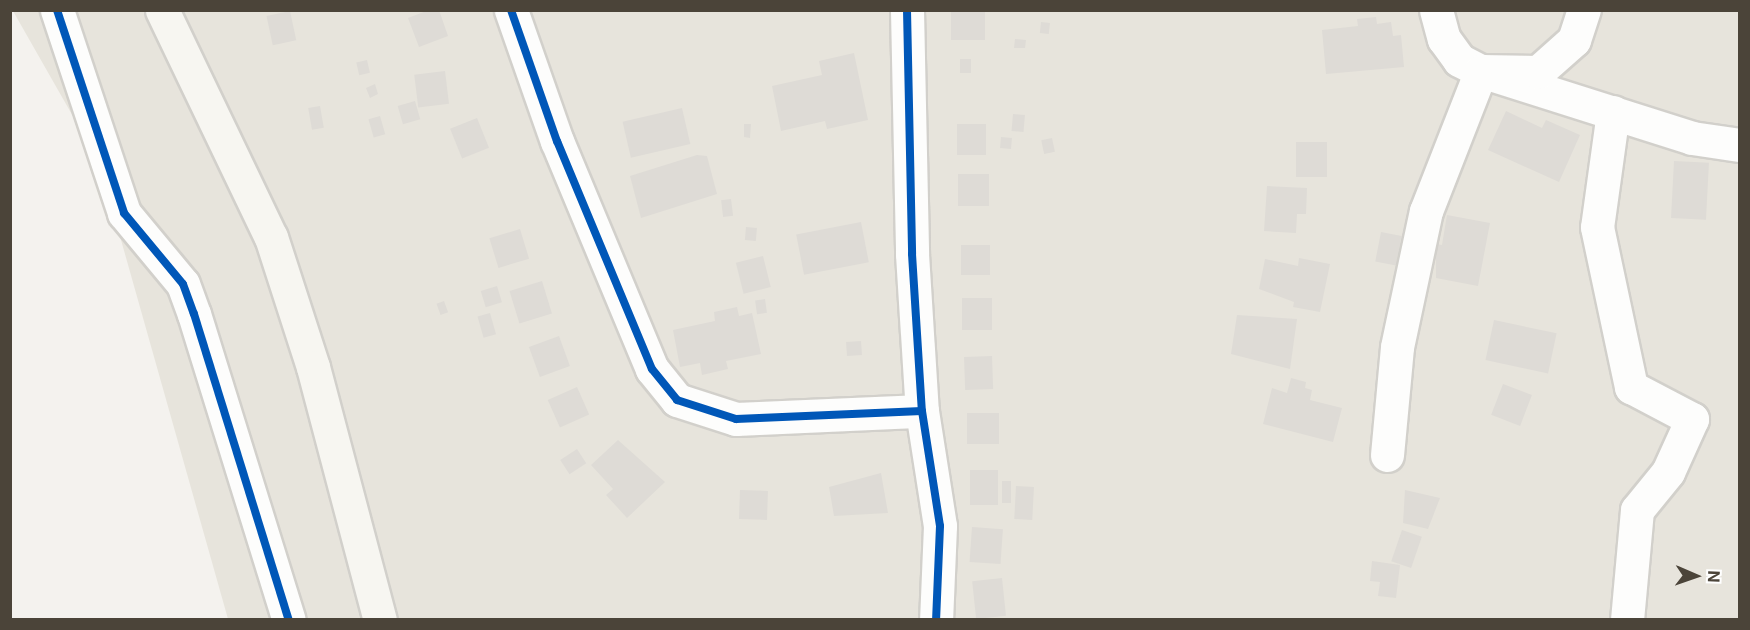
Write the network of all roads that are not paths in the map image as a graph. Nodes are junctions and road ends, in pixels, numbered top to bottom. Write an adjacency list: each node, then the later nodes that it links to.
1 (57, 10): 12 (street)
2 (162, 10): 13 (main road)
3 (511, 10): 10 (street)
4 (907, 10): 10 (street)
5 (1436, 10): 7 (street)
6 (1584, 10): 7 (street)
7 (1481, 71): 8 (street); 11 (street)
8 (1613, 112): 9 (street); 15 (street)
9 (1740, 145)
10 (922, 411): 14 (street)
11 (1387, 455)
12 (290, 620)
13 (380, 620)
14 (936, 620)
15 (1627, 620)

